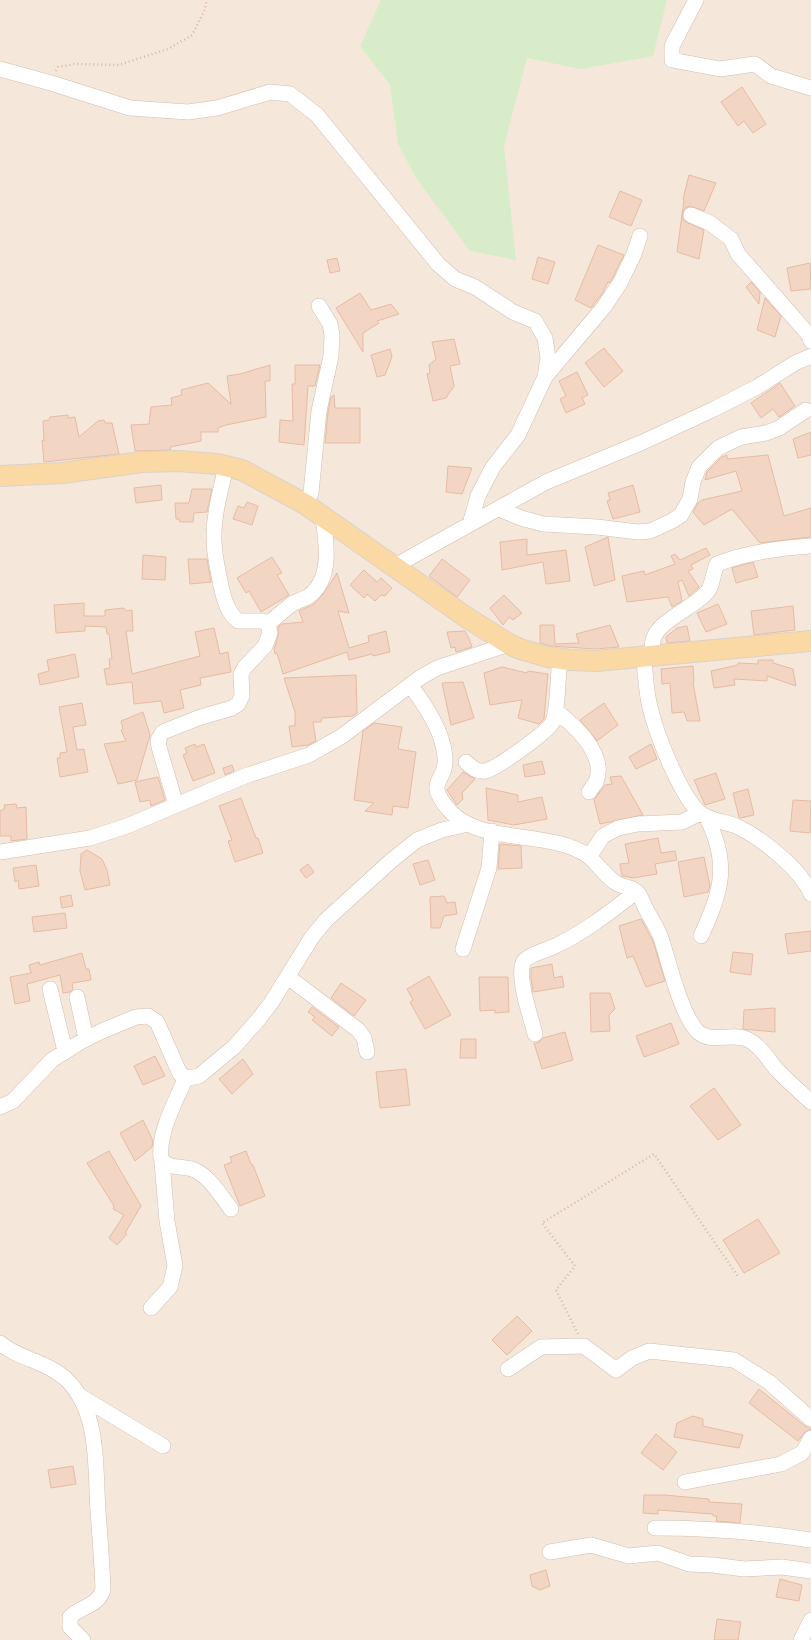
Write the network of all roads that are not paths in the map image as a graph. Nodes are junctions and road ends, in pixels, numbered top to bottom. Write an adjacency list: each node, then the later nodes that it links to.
1 (696, 0): 3 (street)
2 (0, 69): 9 (street)
3 (811, 88)
4 (691, 214): 7 (street)
5 (640, 236): 9 (street)
6 (319, 306): 13 (street)
7 (811, 341)
8 (811, 356): 14 (street)
9 (545, 377): 16 (street)
10 (806, 410): 14 (street)
11 (226, 466): 12 (main road); 13 (main road); 19 (street)
12 (0, 476)
13 (305, 504): 15 (main road)
14 (499, 509): 16 (street)
15 (323, 516): 18 (main road); 19 (street)
16 (470, 524): 18 (street)
17 (811, 546): 22 (street)
18 (393, 567): 21 (main road)
19 (268, 624): 28 (street)
20 (811, 641): 22 (main road)
21 (509, 644): 23 (main road); 24 (street)
22 (648, 656): 23 (main road); 29 (street)
23 (560, 658): 25 (street)
24 (410, 685): 28 (street); 30 (street)
25 (556, 711): 26 (street); 27 (street)
26 (466, 762)
27 (589, 792)
28 (176, 805): 32 (street)
29 (703, 815): 33 (street); 34 (street); 36 (street)
30 (468, 824): 31 (street); 38 (street)
31 (492, 831): 33 (street); 37 (street)
32 (0, 852)
33 (589, 857): 35 (street)
34 (810, 884)
35 (636, 892): 41 (street); 46 (street)
36 (701, 936)
37 (463, 949)
38 (288, 977): 44 (street); 45 (street)
39 (50, 988): 43 (street)
40 (77, 997): 42 (street)
41 (535, 1034)
42 (86, 1039): 43 (street); 45 (street)
43 (65, 1051): 47 (street)
44 (367, 1052)
45 (186, 1077): 48 (street)
46 (811, 1102)
47 (0, 1107)
48 (162, 1162): 49 (street); 50 (street)
49 (231, 1209)
50 (151, 1308)
51 (0, 1343): 53 (street)
52 (508, 1369): 54 (street)
53 (80, 1396): 56 (street); 63 (street)
54 (811, 1419)
55 (811, 1438): 57 (street)
56 (163, 1446)
57 (685, 1482)
58 (654, 1528): 59 (street)
59 (811, 1540)
60 (550, 1552): 61 (street)
61 (811, 1571)
62 (811, 1620): 64 (street)
63 (83, 1640)
64 (801, 1640)

